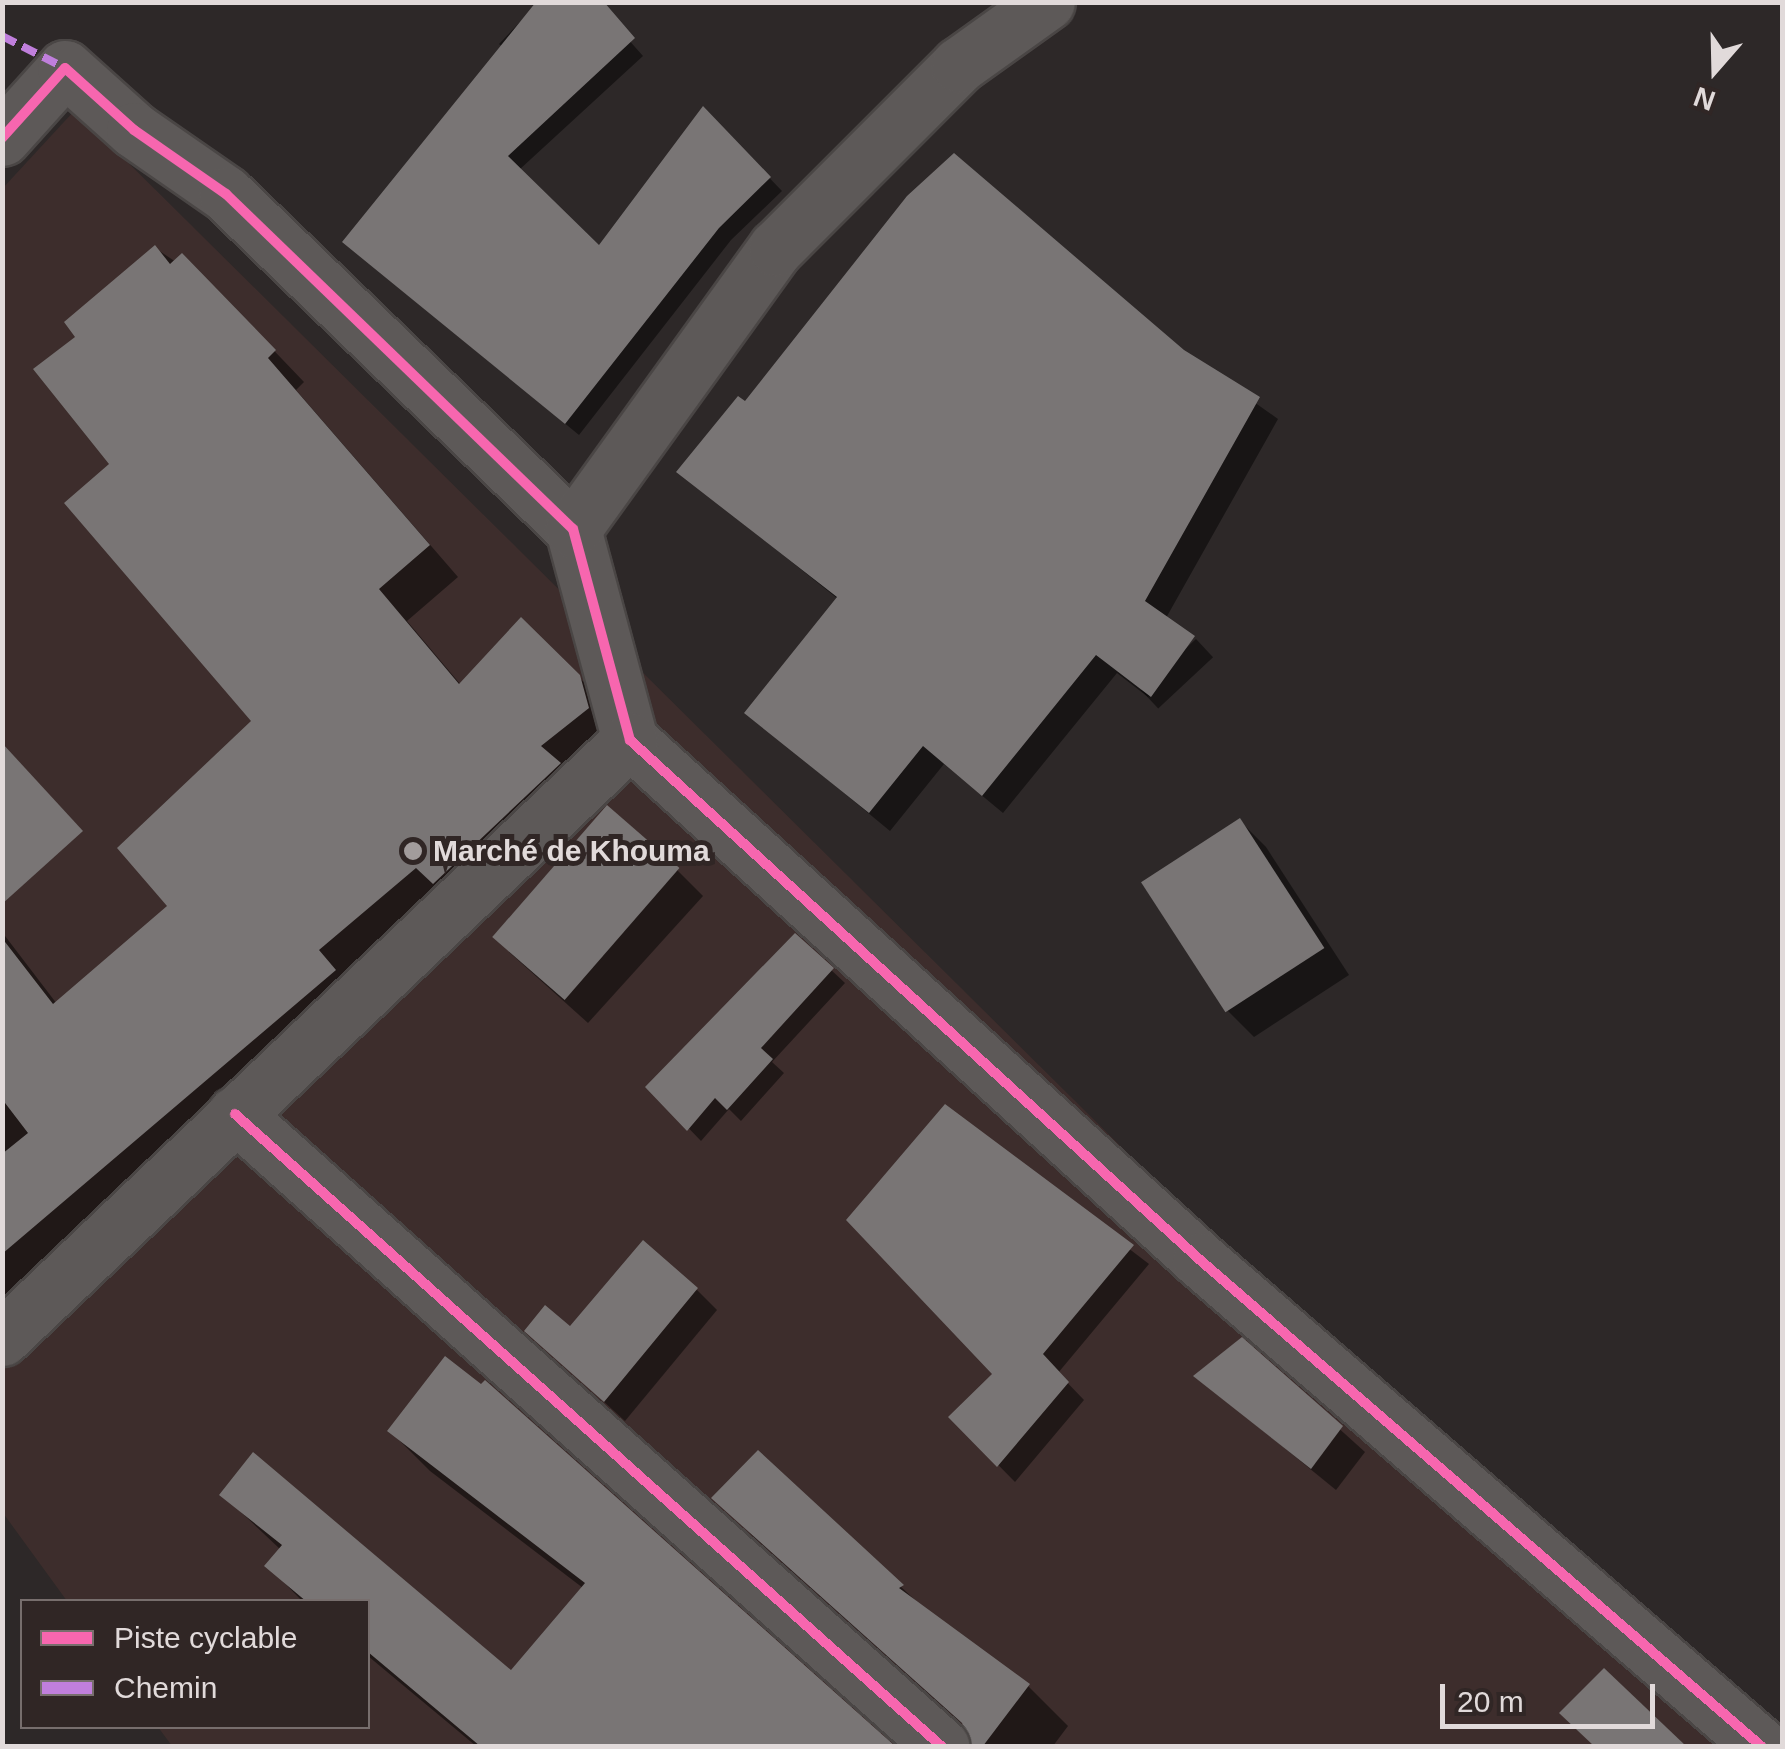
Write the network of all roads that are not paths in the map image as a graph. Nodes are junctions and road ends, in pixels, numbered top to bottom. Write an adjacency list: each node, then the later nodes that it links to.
1 (1047, 2): 3 (street)
2 (2, 138): 3 (street)
3 (573, 530): 4 (street)
4 (630, 740): 5 (street); 8 (street)
5 (235, 1114): 6 (street); 7 (street)
6 (2, 1338)
7 (941, 1746)
8 (1761, 1746)

